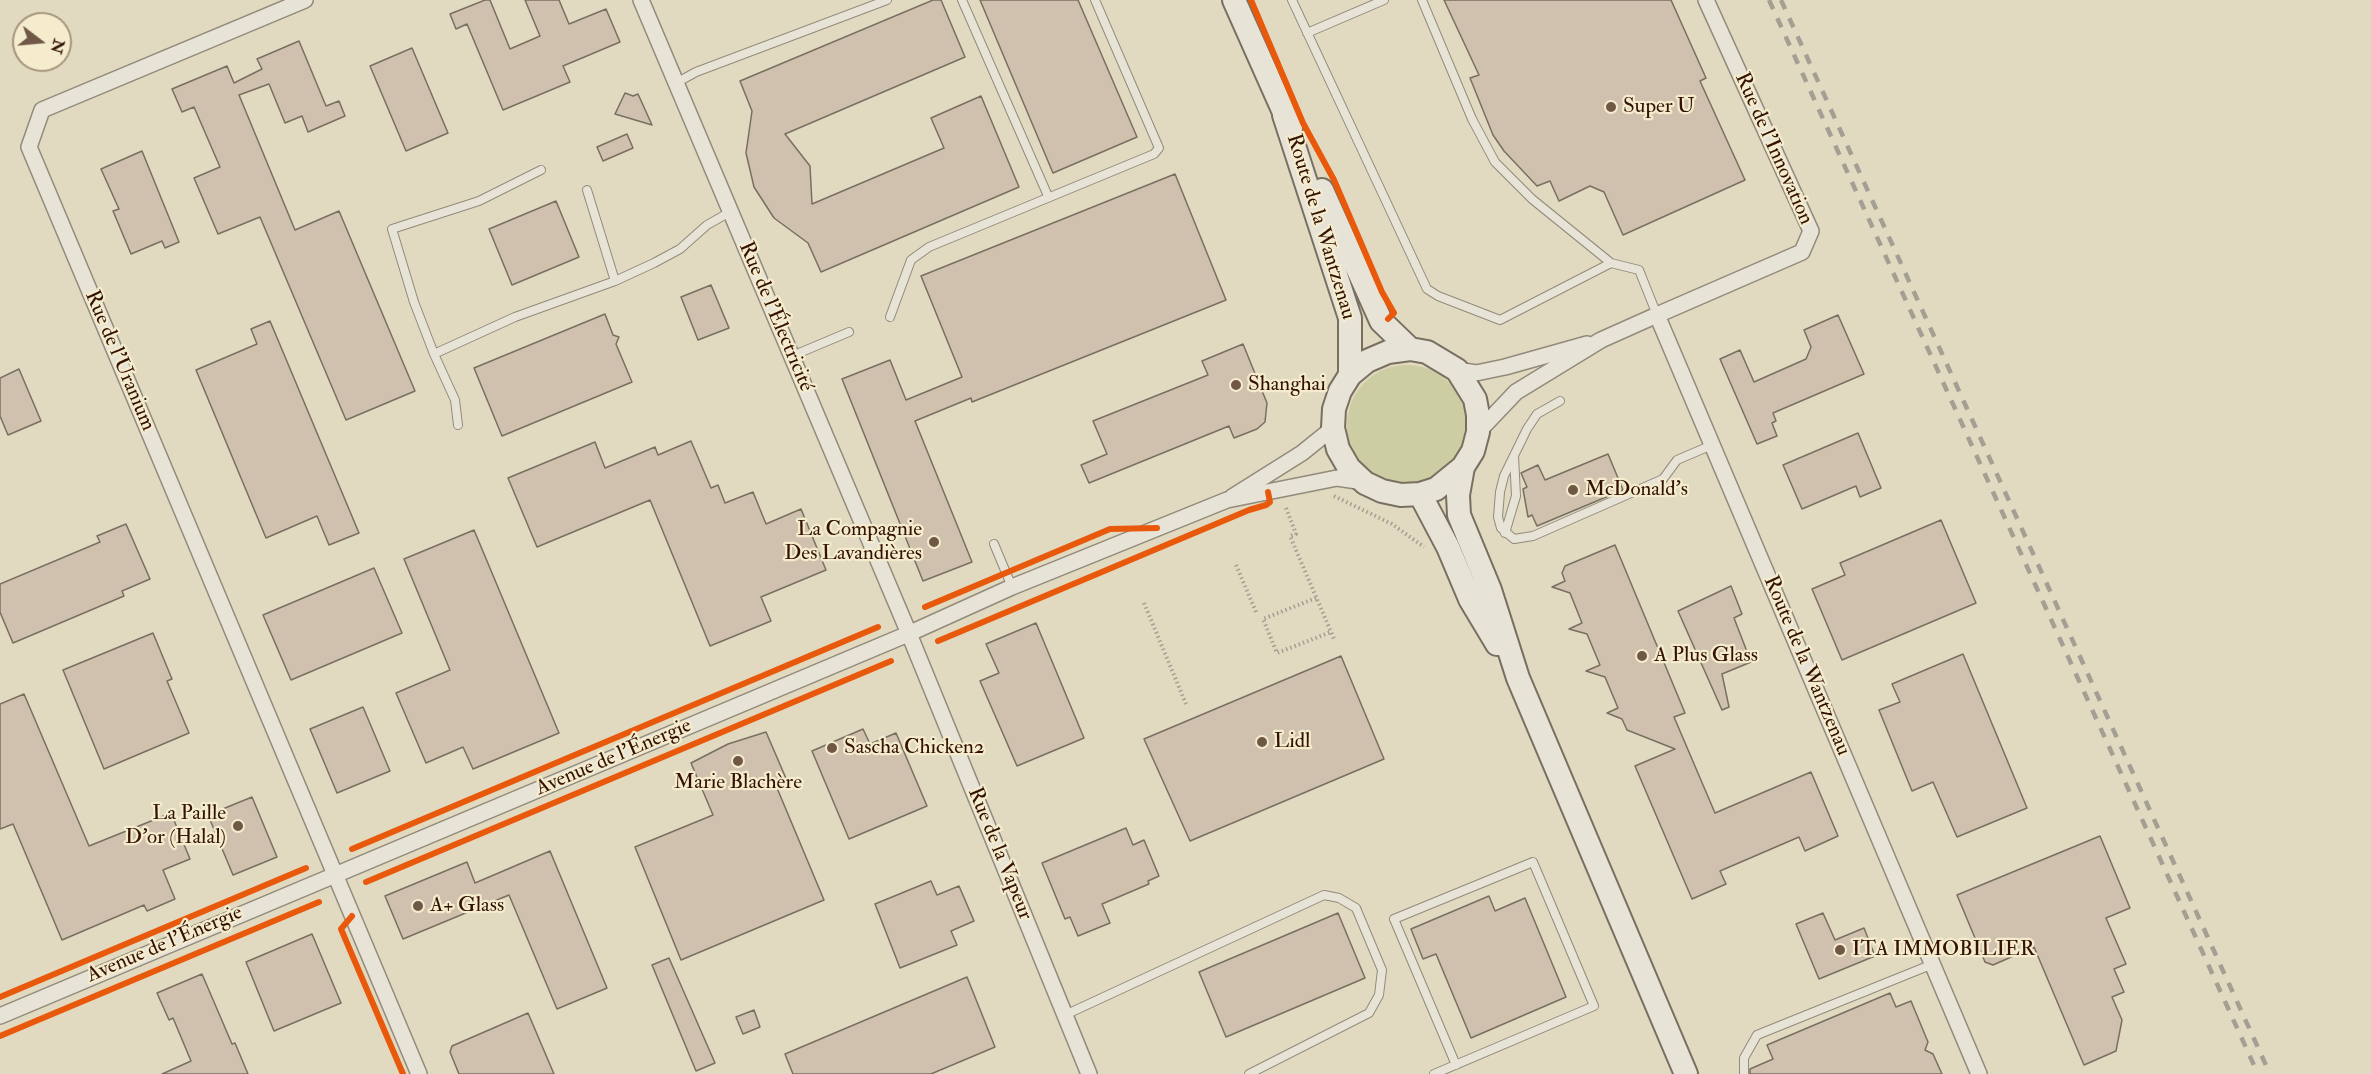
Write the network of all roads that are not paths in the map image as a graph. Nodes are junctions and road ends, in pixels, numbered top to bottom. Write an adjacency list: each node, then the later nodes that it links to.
1 (305, 0): 44 (street, Rue de l'Uranium)
2 (641, 0): 12 (street, Rue de l'Électricité)
3 (887, 0): 12 (lane)
4 (962, 0): 16 (lane)
5 (1095, 0): 16 (lane)
6 (1234, 0): 13 (main road, Route de la Wantzenau)
7 (1292, 0): 11 (lane)
8 (1384, 0): 11 (lane)
9 (1422, 0): 18 (lane)
10 (1706, 0): 20 (street, Rue de l'Innovation)
11 (1307, 33): 18 (lane)
12 (676, 83): 17 (street, Rue de l'Électricité)
13 (1284, 115): 24 (main road, Route de la Wantzenau); 28 (main road, Route de la Wantzenau)
14 (541, 170): 25 (lane)
15 (587, 190): 19 (lane)
16 (1048, 196): 21 (lane)
17 (730, 212): 19 (lane); 26 (street, Rue de l'Électricité)
18 (1611, 263): 20 (lane)
19 (615, 281): 25 (lane)
20 (1657, 315): 23 (street); 33 (street, Route de la Wantzenau)
21 (890, 316)
22 (849, 332): 26 (lane)
23 (1601, 340): 27 (street); 32 (street)
24 (1410, 349): 27 (main road); 28 (main road)
25 (434, 354): 30 (lane)
26 (792, 356): 42 (street, Rue de l'Électricité)
27 (1457, 370): 32 (main road)
28 (1350, 375): 31 (main road)
29 (1560, 400): 34 (lane)
30 (458, 425)
31 (1333, 428): 36 (main road); 38 (street, Avenue de l'Énergie)
32 (1478, 432): 35 (main road)
33 (1712, 445): 39 (lane); 45 (street, Route de la Wantzenau)
34 (1514, 454): 39 (lane); 39 (lane)
35 (1463, 467): 37 (main road); 43 (main road)
36 (1365, 483): 37 (main road); 38 (street, Avenue de l'Énergie)
37 (1420, 494): 43 (main road)
38 (1227, 500): 41 (street, Avenue de l'Énergie)
39 (1505, 533)
40 (994, 544): 41 (lane)
41 (1012, 587): 42 (street, Avenue de l'Énergie)
42 (908, 634): 44 (street, Avenue de l'Énergie); 47 (street, Rue de la Vapeur)
43 (1518, 678): 53 (main road)
44 (335, 873): 46 (street, Avenue de l'Énergie); 49 (street, Rue de l'Uranium)
45 (1933, 964): 54 (lane); 55 (street, Route de la Wantzenau)
46 (0, 1016)
47 (1065, 1016): 50 (street, Rue de la Vapeur); 51 (lane)
48 (1456, 1065): 48 (lane); 52 (lane)
49 (419, 1074)
50 (1089, 1074)
51 (1249, 1074)
52 (1434, 1074)
53 (1686, 1074)
54 (1744, 1074)
55 (1979, 1074)

